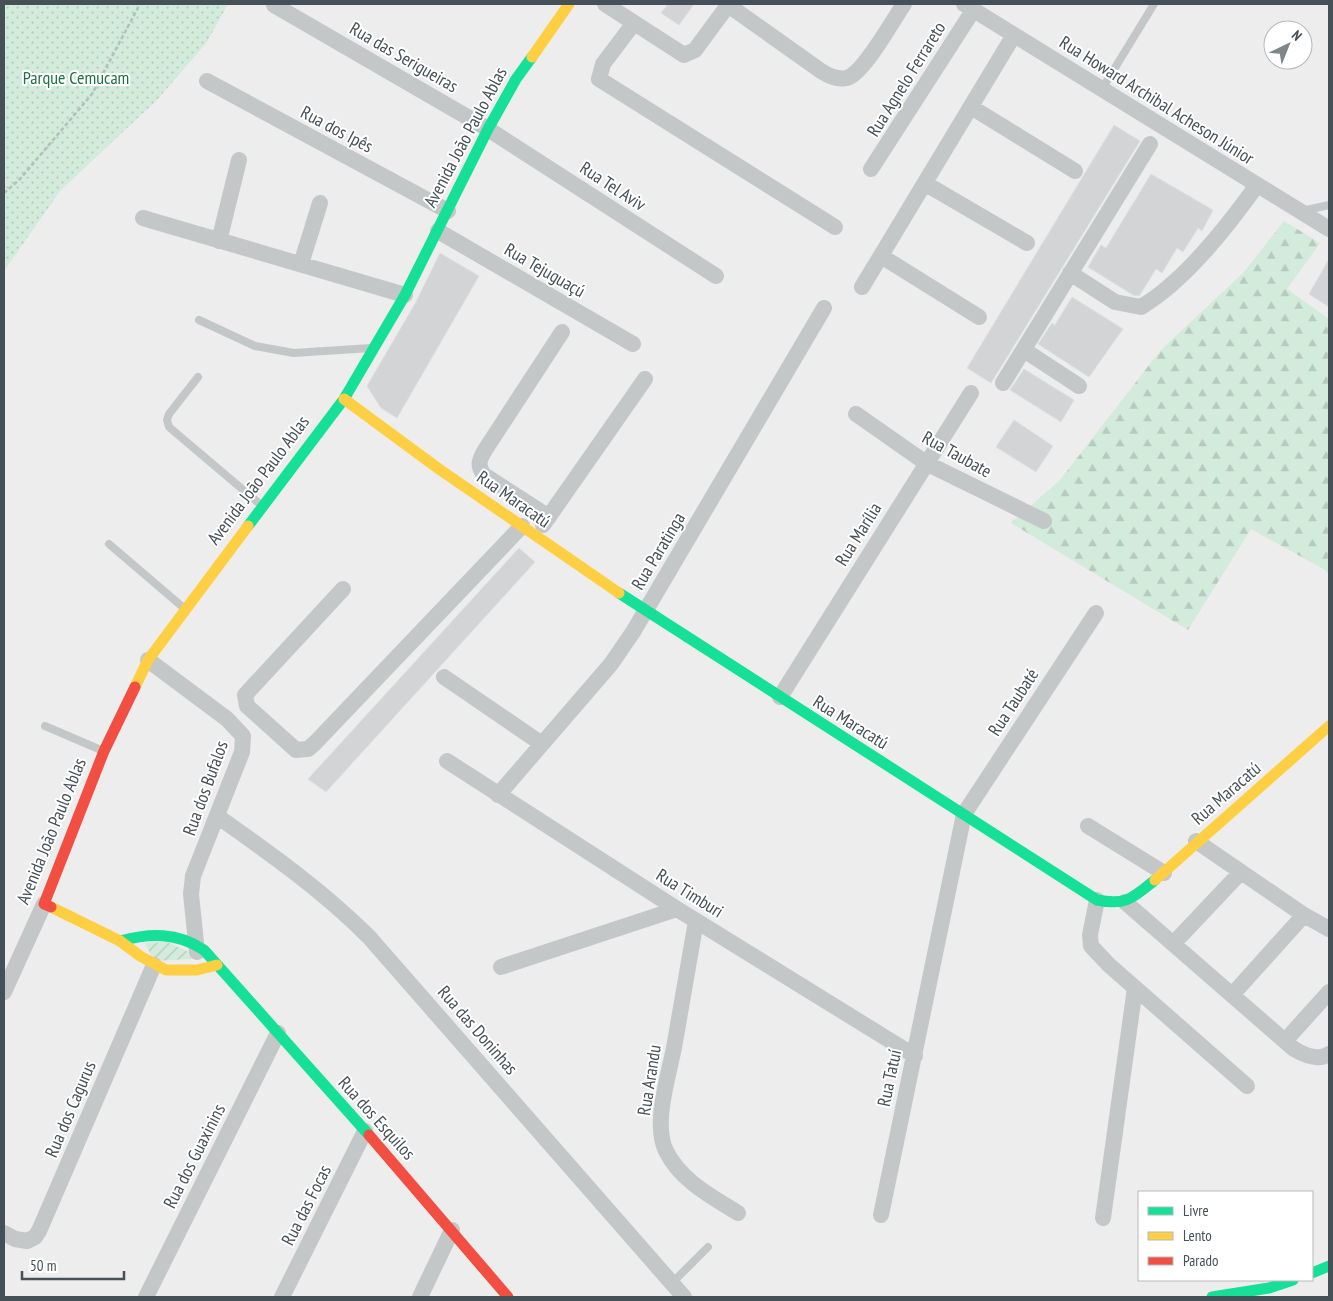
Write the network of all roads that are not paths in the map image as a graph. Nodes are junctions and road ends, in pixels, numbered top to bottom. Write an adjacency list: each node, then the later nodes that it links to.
1 (569, 4): 13 (street, Avenida João Paulo Ablas)
2 (605, 4): 8 (street)
3 (904, 4): 6 (street)
4 (1154, 4): 11 (lane)
5 (274, 5): 13 (street, Rua das Serigueiras)
6 (729, 5): 8 (street)
7 (969, 7): 9 (street, Rua Howard Archibal Acheson Júnior); 16 (street, Rua Agnelo Ferrareto)
8 (634, 23): 25 (street)
9 (1014, 35): 11 (street, Rua Howard Archibal Acheson Júnior); 12 (street)
10 (207, 81): 22 (street, Rua dos Ipês)
11 (1102, 89): 19 (street, Rua Howard Archibal Acheson Júnior)
12 (971, 107): 17 (street); 18 (street)
13 (488, 129): 22 (street, Avenida João Paulo Ablas); 33 (street, Rua Tel Aviv)
14 (1150, 144): 32 (street)
15 (239, 160): 28 (street)
16 (871, 169)
17 (1075, 171)
18 (926, 184): 29 (street); 30 (street)
19 (1257, 185): 23 (street, Rua Howard Archibal Acheson Júnior); 32 (street)
20 (320, 203): 31 (street)
21 (1329, 206): 23 (lane)
22 (448, 211): 27 (street, Avenida João Paulo Ablas)
23 (1300, 212): 26 (street, Rua Howard Archibal Acheson Júnior)
24 (143, 218): 28 (street)
25 (835, 227)
26 (1329, 229)
27 (438, 231): 35 (street, Avenida João Paulo Ablas); 40 (street, Rua Tejuguaçú)
28 (219, 240): 31 (street)
29 (1026, 243)
30 (881, 256): 34 (street); 37 (street)
31 (301, 264): 35 (street)
32 (1070, 274): 42 (street)
33 (716, 276)
34 (862, 287)
35 (405, 295): 41 (street, Avenida João Paulo Ablas)
36 (824, 308): 58 (street, Rua Paratinga)
37 (979, 317)
38 (199, 320): 41 (lane)
39 (562, 332): 52 (street)
40 (633, 344)
41 (376, 348): 48 (street, Avenida João Paulo Ablas)
42 (1024, 350): 45 (street); 46 (street)
43 (198, 377): 51 (lane)
44 (645, 379): 52 (street)
45 (1003, 383)
46 (1080, 386)
47 (971, 393): 50 (street, Rua Marília)
48 (344, 399): 51 (street, Avenida João Paulo Ablas); 54 (street, Rua Maracatú)
49 (856, 414): 50 (street, Rua Taubate)
50 (926, 463): 53 (street, Rua Taubate); 62 (street, Rua Marília)
51 (262, 506): 57 (street, Avenida João Paulo Ablas)
52 (549, 517): 54 (street)
53 (1044, 521)
54 (529, 531): 56 (street); 58 (street, Rua Maracatú)
55 (109, 544): 57 (lane)
56 (343, 589)
57 (185, 609): 60 (street, Avenida João Paulo Ablas)
58 (645, 611): 62 (street, Rua Maracatú); 65 (street, Rua Paratinga)
59 (1096, 613): 69 (street, Rua Taubaté)
60 (148, 660): 66 (street, Avenida João Paulo Ablas); 70 (street, Rua dos Bufalos)
61 (444, 677): 65 (street)
62 (780, 697): 69 (street, Rua Maracatú)
63 (46, 726): 66 (lane)
64 (1329, 726): 72 (street, Rua Maracatú)
65 (542, 744): 68 (street, Rua Paratinga)
66 (104, 751): 77 (street, Avenida João Paulo Ablas)
67 (447, 761): 68 (street, Rua Timburi)
68 (498, 795): 78 (street, Rua Timburi)
69 (964, 814): 75 (street, Rua Maracatú); 96 (street, Rua Tatuí)
70 (217, 816): 83 (street, Rua dos Bufalos); 108 (street, Rua das Doninhas)
71 (1088, 826): 74 (street)
72 (1196, 841): 73 (street); 74 (street, Rua Maracatú)
73 (1241, 872): 79 (street); 84 (street)
74 (1164, 873): 76 (street, Rua Maracatú)
75 (1097, 900): 76 (street, Rua Maracatú); 89 (street)
76 (1125, 902): 84 (street)
77 (44, 904): 82 (street); 90 (street, Avenida João Paulo Ablas)
78 (677, 909): 80 (street, Rua Timburi); 87 (street)
79 (1304, 915): 81 (street); 92 (street)
80 (696, 921): 96 (street, Rua Timburi); 99 (street, Rua Arandu)
81 (1329, 929)
82 (120, 940): 83 (street, Rua dos Esquilos); 85 (street)
83 (196, 944): 86 (street, Rua dos Esquilos); 88 (street, Rua dos Bufalos)
84 (1173, 944): 92 (street)
85 (154, 965): 88 (street); 103 (street, Rua dos Cagurus)
86 (217, 965): 88 (street); 93 (street, Rua dos Esquilos)
87 (501, 967)
88 (198, 970)
89 (1135, 988): 97 (street); 101 (street)
90 (4, 992)
91 (1329, 992): 94 (street)
92 (1232, 995): 94 (street)
93 (278, 1033): 98 (street, Rua dos Esquilos); 110 (street, Rua dos Guaxinins)
94 (1285, 1041): 95 (street)
95 (1329, 1054)
96 (915, 1056): 100 (street, Rua Tatuí)
97 (1246, 1086)
98 (366, 1131): 102 (street, Rua dos Esquilos); 111 (street, Rua das Focas)
99 (738, 1213)
100 (881, 1215)
101 (1103, 1218)
102 (452, 1230): 112 (street); 113 (street, Rua dos Esquilos)
103 (4, 1233)
104 (708, 1247): 108 (lane)
105 (1329, 1266): 106 (street)
106 (1313, 1273)
107 (1291, 1281): 109 (street)
108 (672, 1283): 114 (street, Rua das Doninhas)
109 (1269, 1292): 115 (street)
110 (146, 1297)
111 (282, 1297)
112 (420, 1297)
113 (508, 1297)
114 (684, 1297)
115 (1212, 1297)

